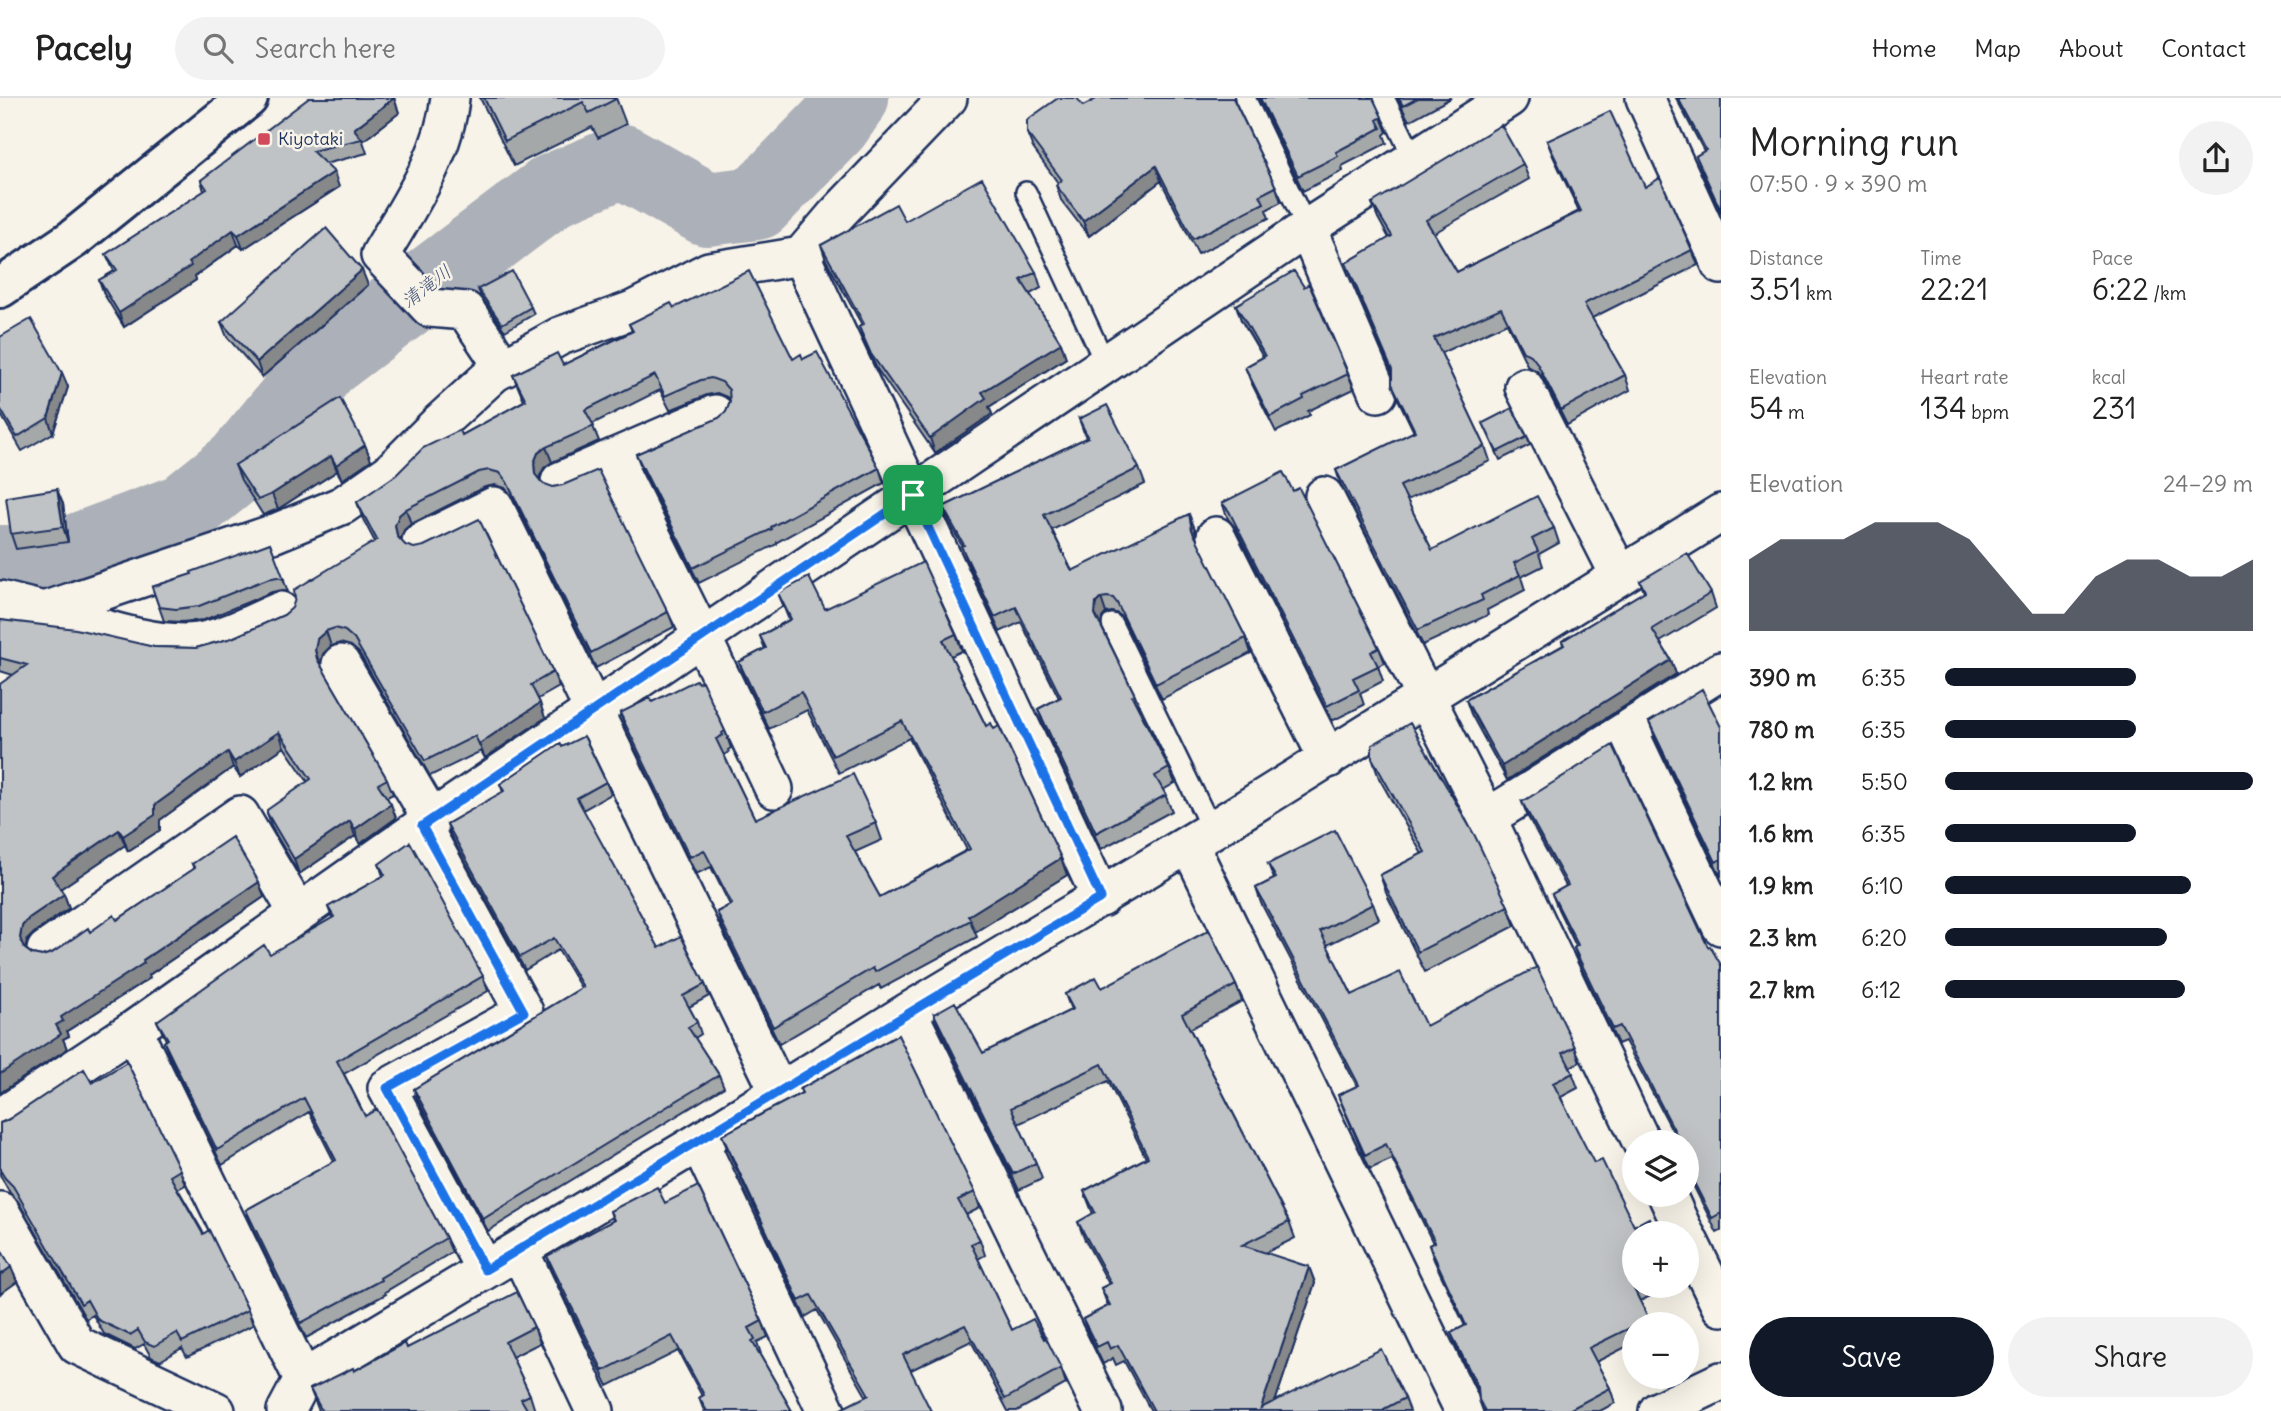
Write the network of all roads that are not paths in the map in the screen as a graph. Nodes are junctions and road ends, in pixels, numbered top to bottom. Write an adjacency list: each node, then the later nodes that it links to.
1 (248, 98): 13 (street)
2 (450, 98): 15 (street)
3 (948, 98): 11 (street)
4 (1245, 98): 10 (lane)
5 (1384, 98): 8 (lane)
6 (1509, 98): 8 (street)
7 (1645, 98): 12 (street)
8 (1414, 159): 10 (street)
9 (1026, 192): 14 (lane)
10 (1307, 228): 14 (street); 17 (street)
11 (801, 256): 15 (street); 21 (street)
12 (1721, 265)
13 (0, 288)
14 (1106, 365): 21 (street)
15 (504, 368): 28 (street)
16 (1524, 387): 26 (street)
17 (1378, 393)
18 (715, 414): 19 (street)
19 (612, 458): 20 (street); 31 (street)
20 (560, 481)
21 (913, 495): 31 (street); 42 (street)
22 (1324, 496): 34 (street)
23 (1721, 513): 26 (street)
24 (1216, 536): 37 (street)
25 (421, 542): 35 (street)
26 (1620, 576): 34 (street)
27 (0, 600): 28 (street)
28 (44, 611): 29 (street)
29 (280, 611)
30 (1112, 624): 41 (lane)
31 (702, 637): 35 (street); 38 (street)
32 (341, 664): 40 (street)
33 (1721, 671): 36 (street)
34 (1427, 696): 37 (street); 39 (street)
35 (592, 712): 40 (street); 48 (street)
36 (1628, 730): 39 (street); 44 (street)
37 (1328, 759): 41 (street)
38 (774, 789)
39 (1487, 818): 50 (street)
40 (427, 823): 43 (street); 56 (street)
41 (1201, 837): 42 (street); 65 (street)
42 (1101, 898): 46 (street)
43 (298, 913): 45 (street); 47 (street)
44 (1721, 926)
45 (46, 950)
46 (908, 1012): 48 (street); 64 (street)
47 (133, 1030): 49 (street); 58 (street)
48 (779, 1092): 51 (street)
49 (3, 1109)
50 (1636, 1130)
51 (699, 1142): 53 (street); 63 (street)
52 (0, 1211): 60 (street)
53 (519, 1250): 56 (street); 62 (street)
54 (1699, 1252): 55 (street)
55 (1712, 1268): 57 (street)
56 (485, 1270): 58 (street)
57 (1721, 1307)
58 (303, 1379): 61 (street)
59 (1721, 1381): 66 (street)
60 (216, 1411)
61 (286, 1411)
62 (595, 1411)
63 (826, 1411)
64 (1103, 1411)
65 (1464, 1411)
66 (1658, 1411)

